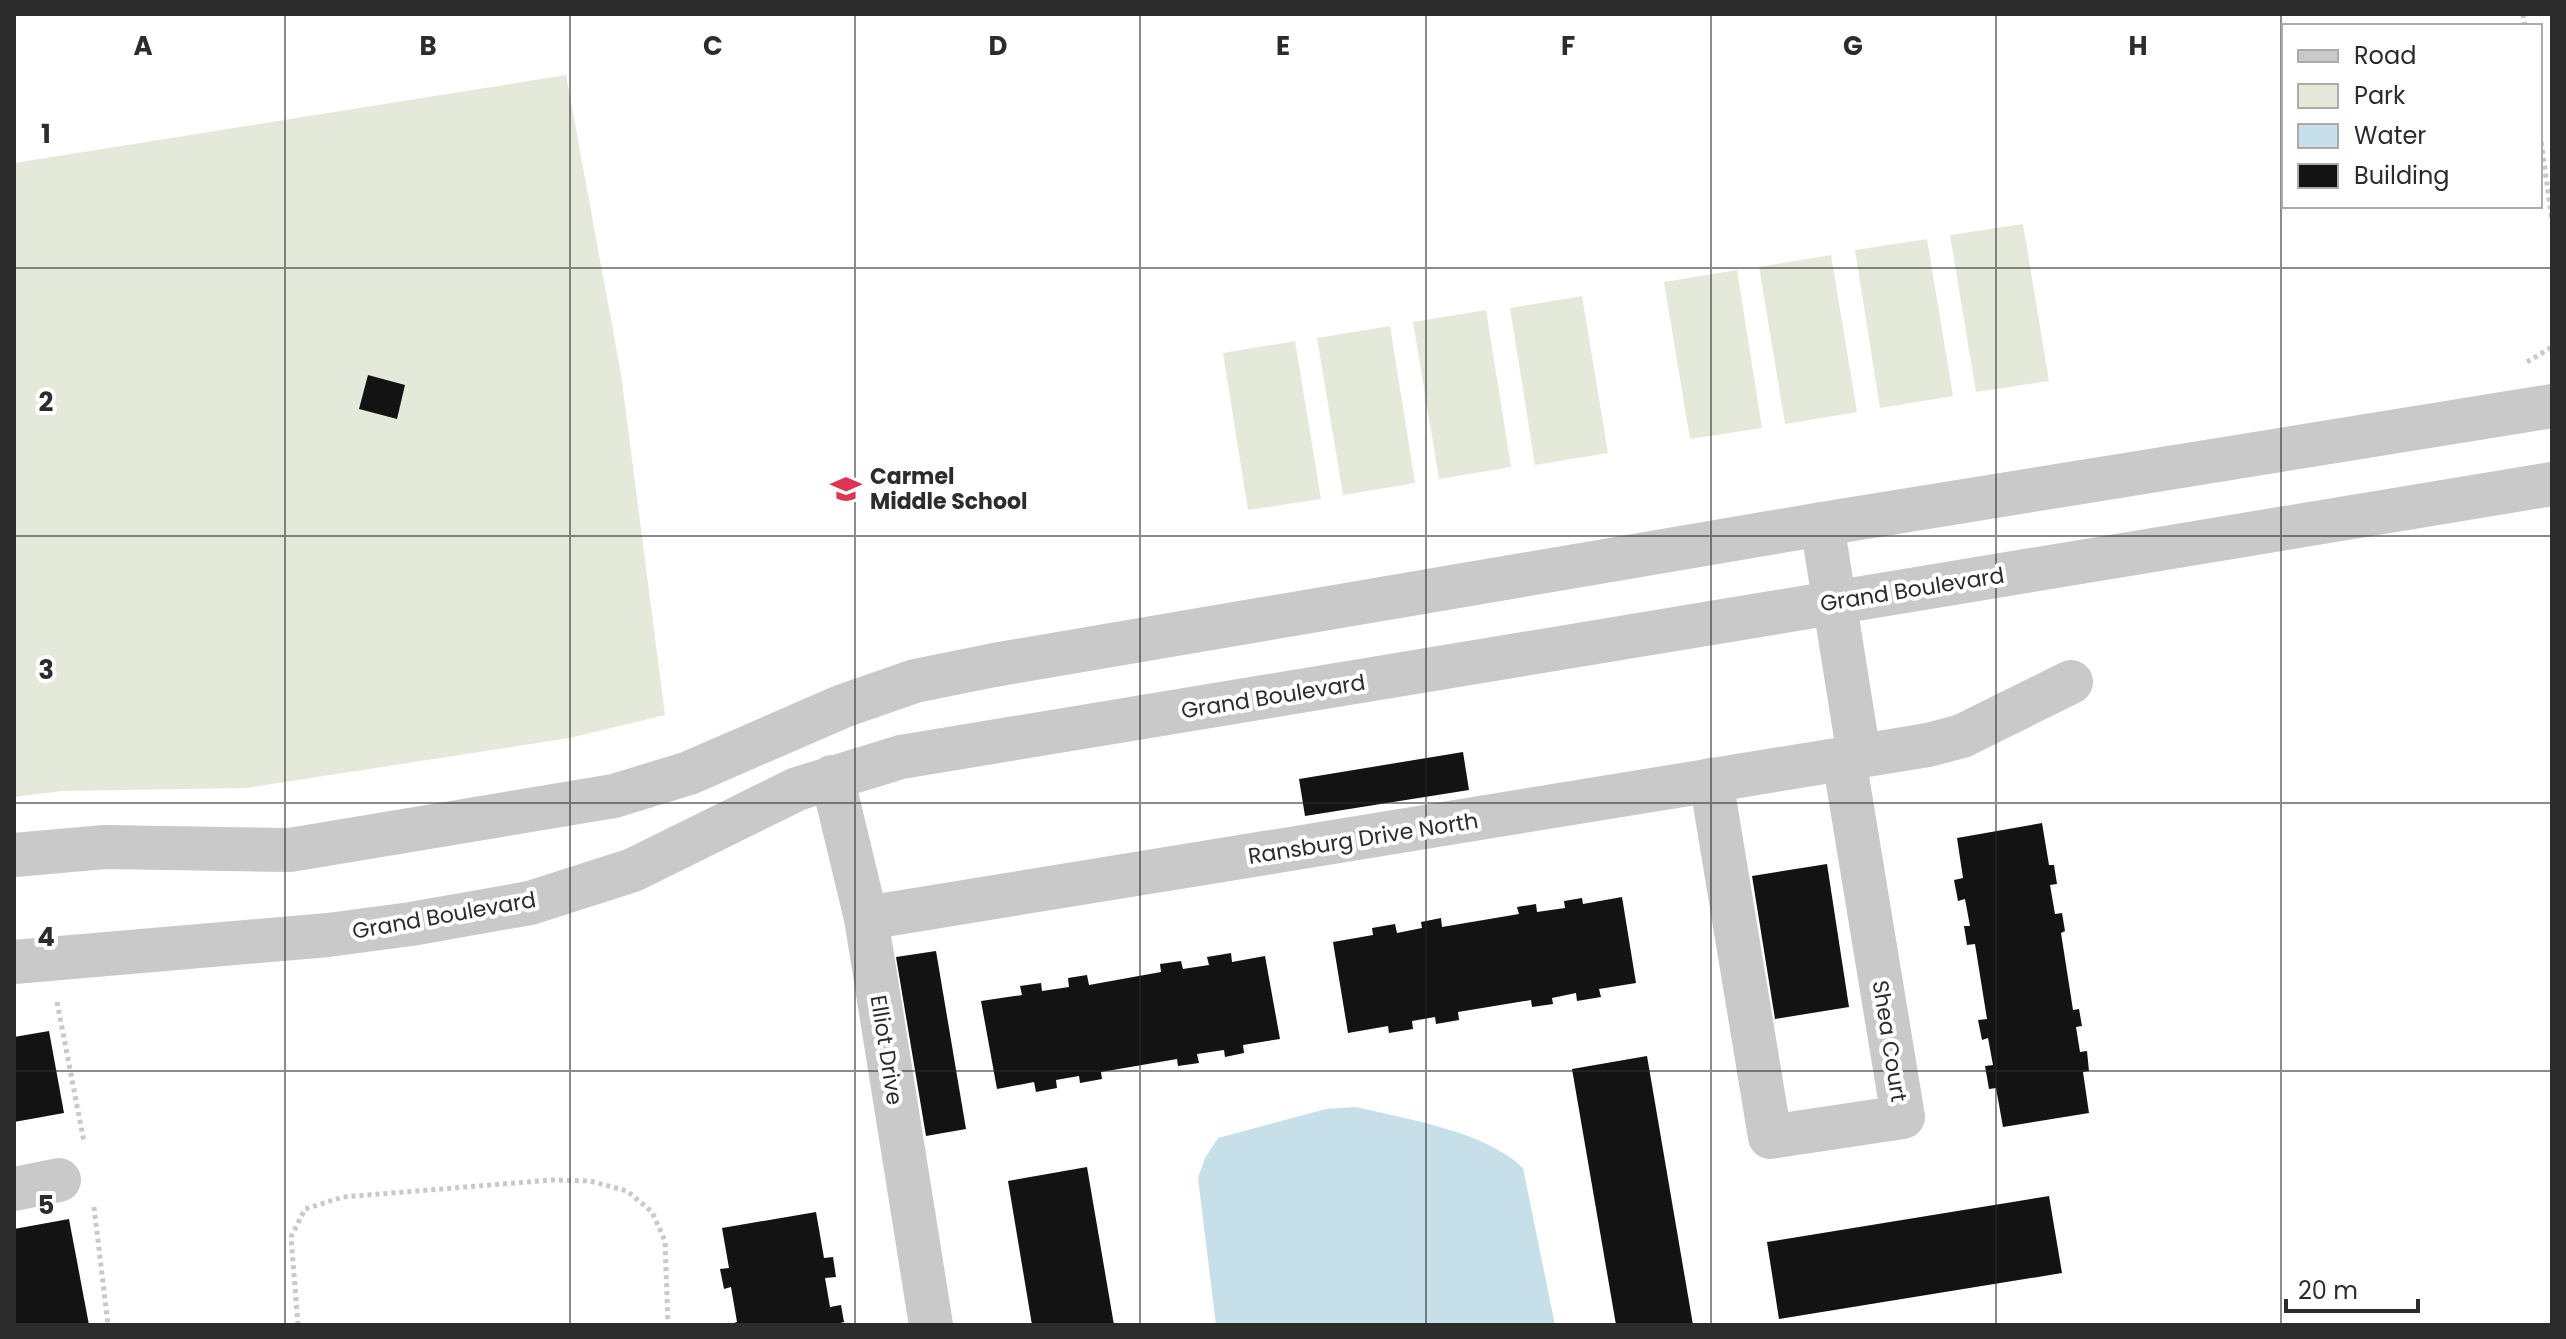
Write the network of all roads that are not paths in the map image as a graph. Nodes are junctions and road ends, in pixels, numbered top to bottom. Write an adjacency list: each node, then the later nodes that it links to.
1 (2552, 406): 3 (street)
2 (2552, 484): 4 (street, Grand Boulevard)
3 (1822, 524): 4 (street); 9 (street)
4 (1832, 602): 6 (street); 7 (street, Grand Boulevard)
5 (2071, 682): 6 (street, Ransburg Drive North)
6 (1851, 757): 8 (street, Ransburg Drive North); 8 (street, Shea Court)
7 (832, 777): 10 (street, Elliot Drive); 11 (street, Grand Boulevard)
8 (1711, 780): 10 (street, Ransburg Drive North)
9 (14, 855)
10 (866, 918): 14 (street, Elliot Drive)
11 (14, 962)
12 (59, 1180): 13 (street)
13 (14, 1189)
14 (931, 1325)

